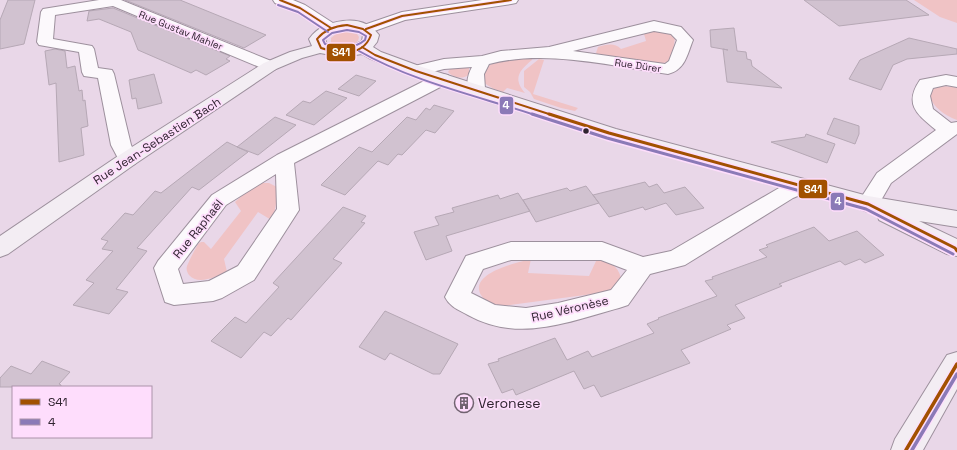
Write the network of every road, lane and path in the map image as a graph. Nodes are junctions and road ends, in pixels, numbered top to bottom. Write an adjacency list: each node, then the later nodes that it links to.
1 (280, 0): 3 (street)
2 (511, 0): 4 (street)
3 (331, 28): 4 (street); 5 (street)
4 (366, 30): 6 (street)
5 (321, 48): 6 (street); 9 (street, Rue Jean-Sebastien Bach)
6 (362, 48): 10 (street)
7 (549, 52): 7 (street, Rue Dürer); 8 (street, Rue Dürer)
8 (483, 61): 10 (street, Rue Dürer); 13 (street)
9 (270, 66): 15 (street, Rue Jean-Sebastien Bach); 15 (street, Rue Gustav Mahler)
10 (416, 70): 11 (street)
11 (442, 79): 13 (street); 16 (street, Rue Raphaël)
12 (957, 82): 14 (street)
13 (476, 89): 17 (street)
14 (952, 129): 18 (street)
15 (128, 158): 21 (street, Rue Jean-Sebastien Bach)
16 (284, 160): 16 (street, Rue Raphaël)
17 (802, 186): 18 (street); 22 (street)
18 (868, 204): 19 (street); 20 (street)
19 (957, 219)
20 (956, 243)
21 (0, 248)
22 (643, 266): 22 (street, Rue Véronèse)
23 (957, 364): 24 (street)
24 (906, 450)

